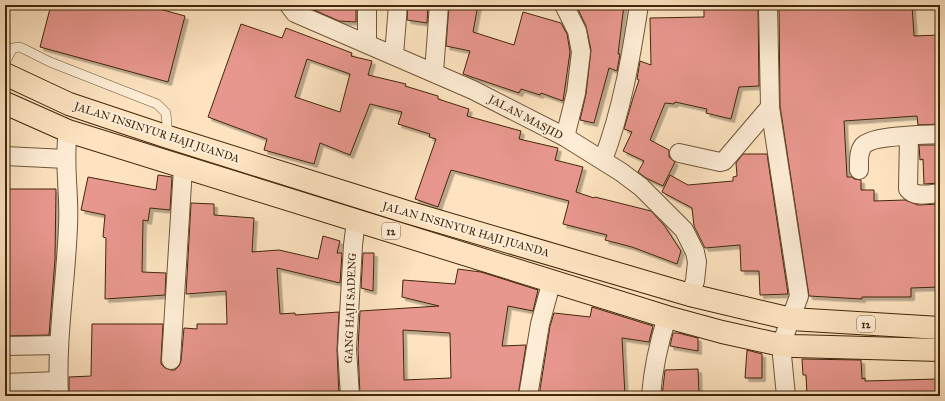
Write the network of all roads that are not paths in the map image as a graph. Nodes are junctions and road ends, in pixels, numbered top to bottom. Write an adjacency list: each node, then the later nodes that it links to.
1 (289, 5): 8 (street, JALAN MASJID)
2 (367, 5): 8 (street)
3 (398, 5): 9 (street)
4 (439, 5): 11 (street)
5 (564, 5): 19 (street)
6 (639, 5): 23 (street)
7 (768, 5): 14 (street)
8 (367, 43): 9 (street, JALAN MASJID)
9 (394, 55): 11 (street, JALAN MASJID)
10 (5, 62): 18 (lane)
11 (434, 72): 19 (street, JALAN MASJID)
12 (5, 74): 18 (highway, JALAN INSINYUR HAJI JUANDA / 12)
13 (5, 104): 15 (highway, JALAN INSINYUR HAJI JUANDA / 12)
14 (770, 108): 20 (street); 31 (street)
15 (68, 131): 22 (street); 24 (highway, JALAN INSINYUR HAJI JUANDA / 12)
16 (940, 134): 17 (street)
17 (909, 136): 25 (street); 26 (street)
18 (168, 137): 29 (highway, JALAN INSINYUR HAJI JUANDA / 12)
19 (565, 138): 23 (street, JALAN MASJID)
20 (679, 153)
21 (5, 156): 22 (street)
22 (66, 159): 33 (street)
23 (602, 160): 29 (street, JALAN MASJID)
24 (183, 168): 27 (highway, JALAN INSINYUR HAJI JUANDA / 12); 37 (street)
25 (859, 170)
26 (940, 193)
27 (356, 220): 28 (highway, JALAN INSINYUR HAJI JUANDA / 12); 40 (street, GANG HAJI SADENG)
28 (552, 280): 30 (highway, JALAN INSINYUR HAJI JUANDA / 12); 41 (street)
29 (690, 295): 31 (highway, JALAN INSINYUR HAJI JUANDA / 12)
30 (667, 317): 35 (highway, JALAN INSINYUR HAJI JUANDA / 12); 42 (street)
31 (791, 319): 32 (highway, JALAN INSINYUR HAJI JUANDA / 12); 35 (street)
32 (940, 328)
33 (59, 345): 34 (street); 39 (street)
34 (5, 346)
35 (788, 346): 36 (highway, JALAN INSINYUR HAJI JUANDA / 12); 43 (street); 44 (street)
36 (940, 350)
37 (171, 360)
38 (5, 383): 39 (street)
39 (59, 388)
40 (350, 396)
41 (528, 396)
42 (651, 396)
43 (786, 396)
44 (798, 396)

